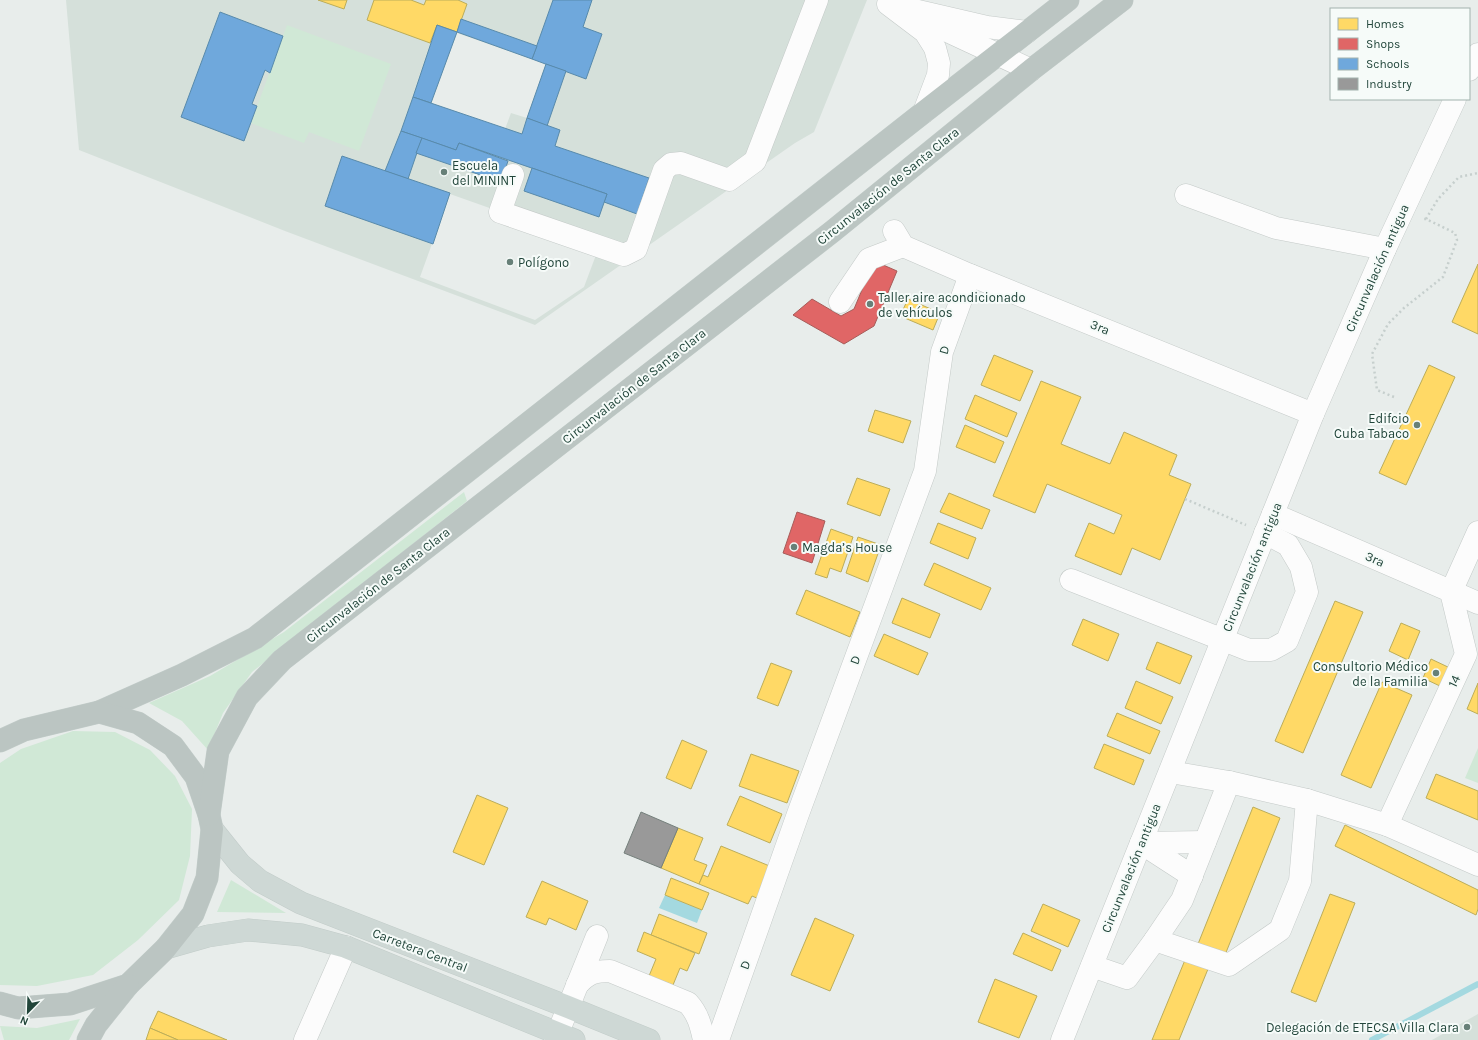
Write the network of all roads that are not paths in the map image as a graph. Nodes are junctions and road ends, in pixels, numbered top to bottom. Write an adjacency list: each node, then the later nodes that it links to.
1 (817, 0): 12 (street)
2 (1068, 0): 5 (highway)
3 (1122, 0): 9 (highway, Circunvalación de Santa Clara)
4 (884, 2): 5 (street); 6 (street); 11 (street)
5 (1027, 32): 6 (highway)
6 (997, 54): 9 (street); 11 (highway)
7 (1478, 54): 8 (street)
8 (1470, 68)
9 (1031, 70): 29 (highway, Circunvalación de Santa Clara)
10 (1455, 100): 14 (street, Circunvalación antigua)
11 (924, 112): 24 (highway)
12 (513, 175)
13 (1186, 195): 14 (street)
14 (1385, 249): 17 (street, Circunvalación antigua)
15 (970, 275): 16 (street, 3ra); 17 (street, 3ra); 49 (street, D)
16 (840, 302)
17 (1313, 414): 18 (street, Circunvalación antigua)
18 (1269, 524): 21 (street, 3ra); 23 (street, Circunvalación antigua); 23 (street)
19 (1478, 532): 21 (street)
20 (1071, 580): 23 (street)
21 (1451, 592): 22 (street, 3ra); 30 (street, 14)
22 (1478, 603)
23 (1222, 640): 26 (street, Circunvalación antigua)
24 (99, 712): 25 (highway); 29 (highway)
25 (0, 741)
26 (1170, 772): 27 (street); 32 (street, Circunvalación antigua)
27 (1229, 782): 28 (street); 31 (street)
28 (1307, 800): 30 (street); 36 (street)
29 (210, 822): 38 (highway, Circunvalación de Santa Clara); 43 (main road, Carretera Central)
30 (1387, 825): 33 (street)
31 (1205, 842): 32 (street); 34 (street)
32 (1141, 843): 34 (street); 39 (street, Circunvalación antigua)
33 (1478, 865)
34 (1192, 876): 36 (street)
35 (597, 936): 41 (street)
36 (1155, 940): 39 (street)
37 (346, 947): 38 (main road, Carretera Central); 44 (main road, Carretera Central); 46 (street)
38 (166, 948): 40 (highway, Circunvalación de Santa Clara)
39 (1092, 966): 50 (street, Circunvalación antigua)
40 (128, 985): 42 (highway); 45 (highway)
41 (577, 985): 43 (street); 48 (street)
42 (0, 1003)
43 (568, 1007): 44 (street); 47 (main road, Carretera Central)
44 (562, 1038)
45 (88, 1040)
46 (305, 1040)
47 (649, 1040)
48 (704, 1040)
49 (718, 1040)
50 (1062, 1040)

